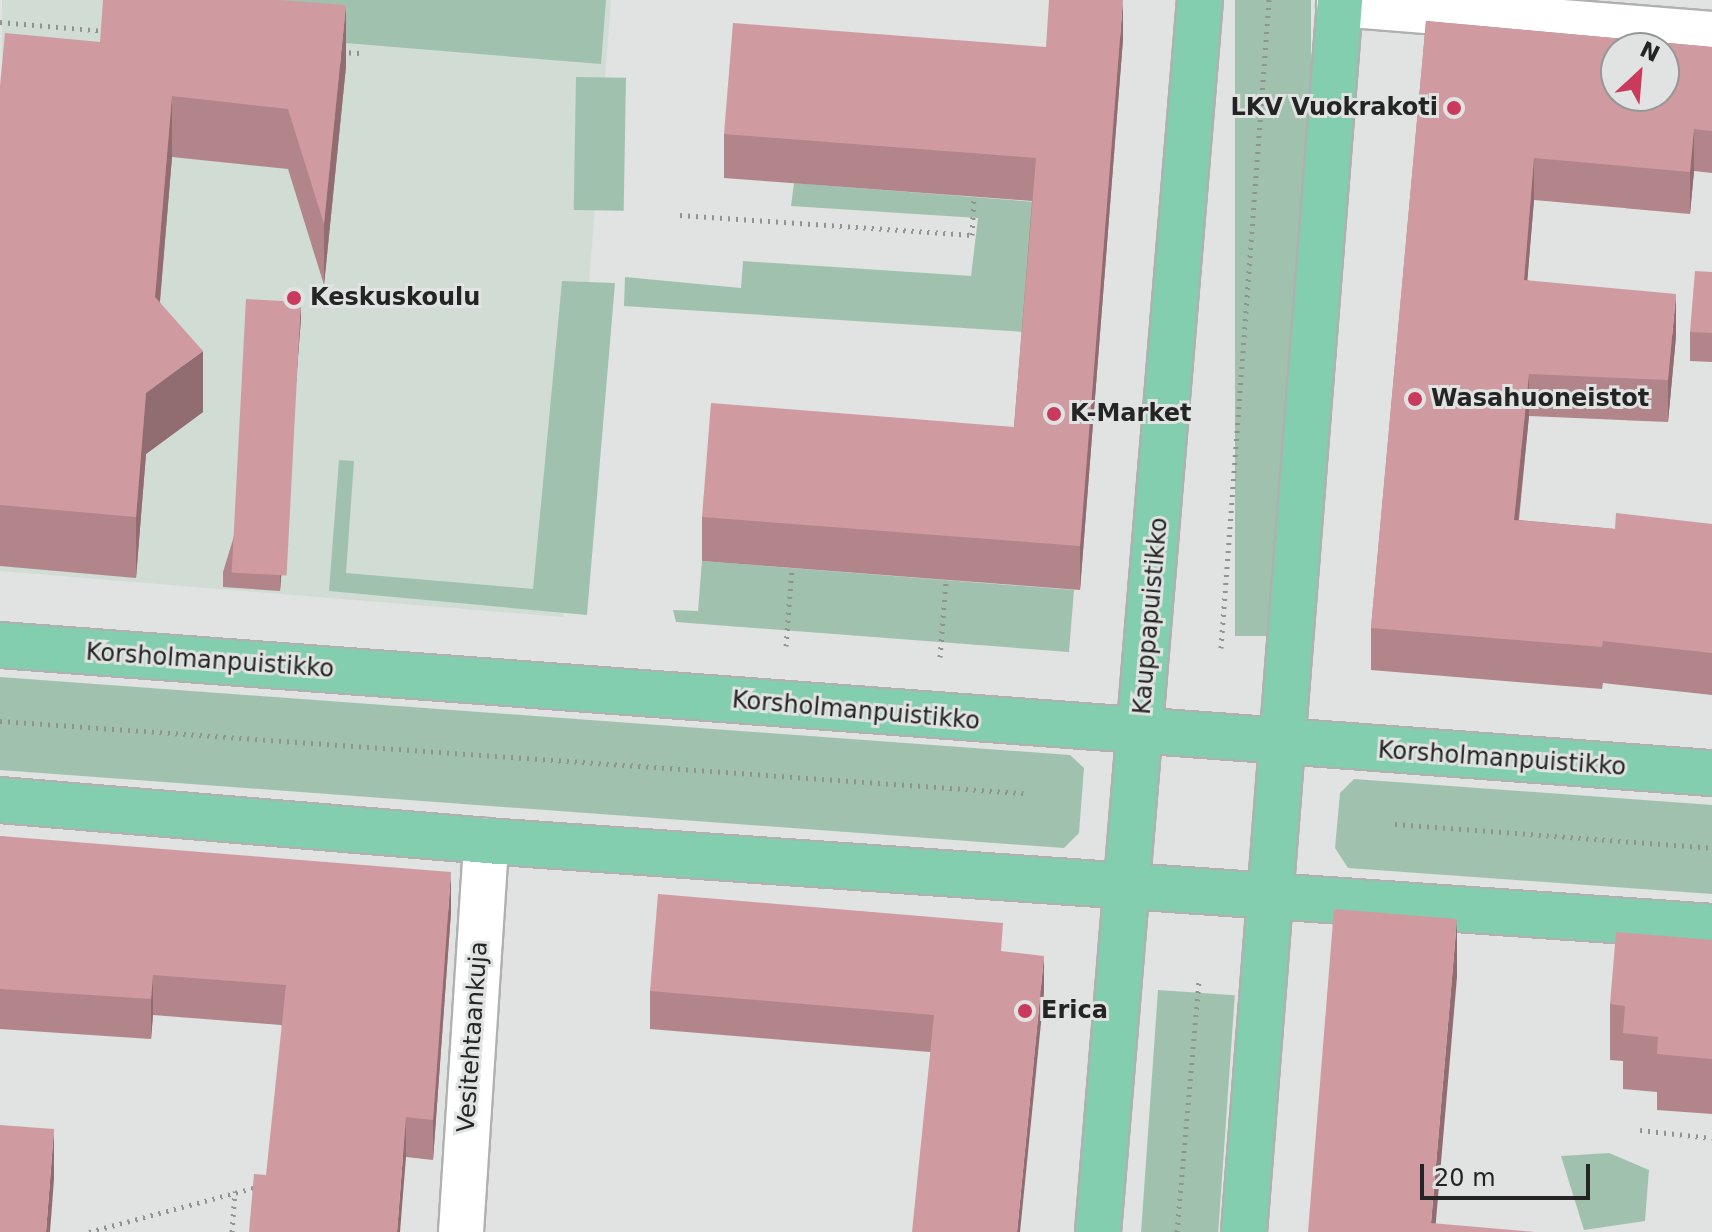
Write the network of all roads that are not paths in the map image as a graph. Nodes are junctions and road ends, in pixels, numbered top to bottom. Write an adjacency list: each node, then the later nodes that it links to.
1 (1200, 0): 5 (main road, Kauppapuistikko)
2 (1340, 2): 3 (street); 6 (main road)
3 (1712, 34)
4 (0, 645): 5 (main road, Korsholmanpuistikko)
5 (1141, 733): 6 (main road, Korsholmanpuistikko); 10 (main road, Kauppapuistikko)
6 (1281, 743): 7 (main road, Korsholmanpuistikko); 11 (main road)
7 (1712, 773)
8 (0, 800): 9 (main road)
9 (486, 841): 10 (main road); 13 (street, Vesitehtaankuja)
10 (1127, 883): 11 (main road); 14 (main road, Kauppapuistikko)
11 (1270, 894): 12 (main road); 15 (main road)
12 (1712, 927)
13 (461, 1232)
14 (1098, 1232)
15 (1244, 1232)

